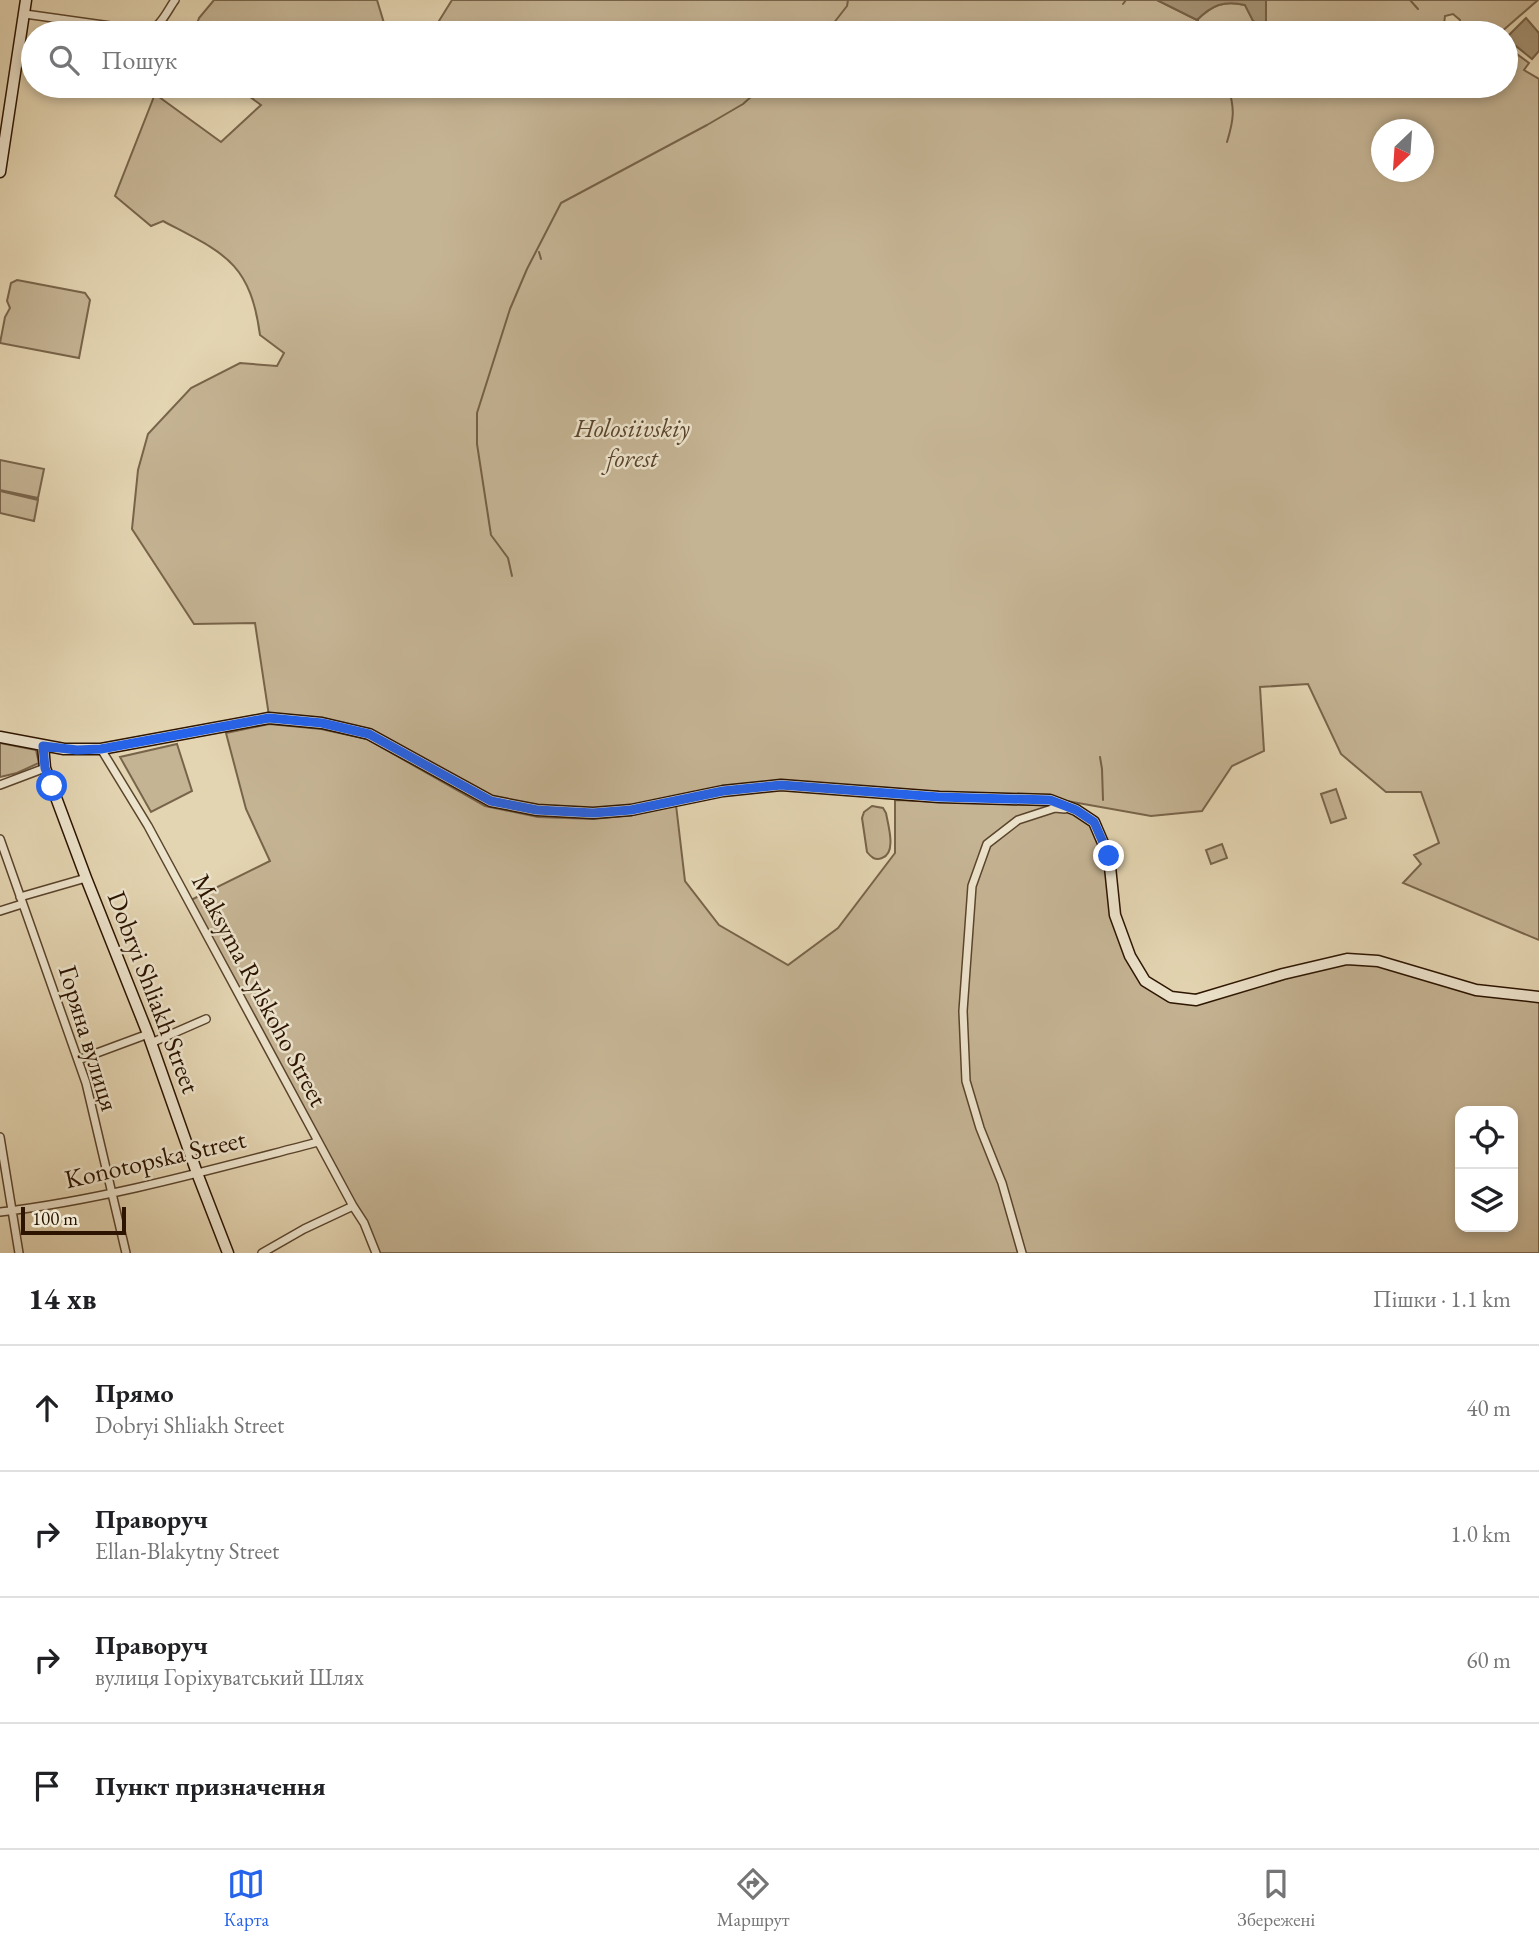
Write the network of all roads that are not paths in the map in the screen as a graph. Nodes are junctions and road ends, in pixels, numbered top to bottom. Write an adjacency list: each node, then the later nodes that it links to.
1 (26, 0): 3 (street)
2 (175, 0): 6 (street)
3 (24, 13): 4 (street); 5 (street)
4 (23, 21)
5 (78, 21)
6 (160, 21)
7 (21, 33): 8 (street)
8 (0, 172)
9 (0, 737): 10 (street)
10 (43, 746): 11 (street); 12 (street, Dobryi Shliakh Street)
11 (101, 749): 14 (street); 24 (street, Maksyma Rylskoho Street)
12 (45, 768): 13 (street); 16 (street, Dobryi Shliakh Street)
13 (0, 785)
14 (1076, 810): 19 (street); 35 (street)
15 (0, 839): 17 (street, Горяна вулиця)
16 (86, 878): 17 (street); 21 (street, Dobryi Shliakh Street)
17 (21, 901): 18 (street); 22 (street, Горяна вулиця)
18 (0, 911)
19 (1539, 997)
20 (206, 1019): 21 (street)
21 (149, 1038): 22 (street); 25 (street, Dobryi Shliakh Street)
22 (78, 1060): 26 (street, Горяна вулиця)
23 (0, 1137): 28 (street)
24 (318, 1142): 25 (street, Konotopska Street); 27 (street, Maksyma Rylskoho Street)
25 (197, 1173): 26 (street, Konotopska Street); 32 (street, Dobryi Shliakh Street)
26 (111, 1192): 28 (street, Konotopska Street); 31 (street, Горяна вулиця)
27 (353, 1206): 33 (street); 34 (street, Maksyma Rylskoho Street)
28 (12, 1210): 29 (street, Konotopska Street); 30 (street)
29 (0, 1212)
30 (19, 1253)
31 (126, 1253)
32 (228, 1253)
33 (262, 1253)
34 (376, 1253)
35 (1022, 1253)

